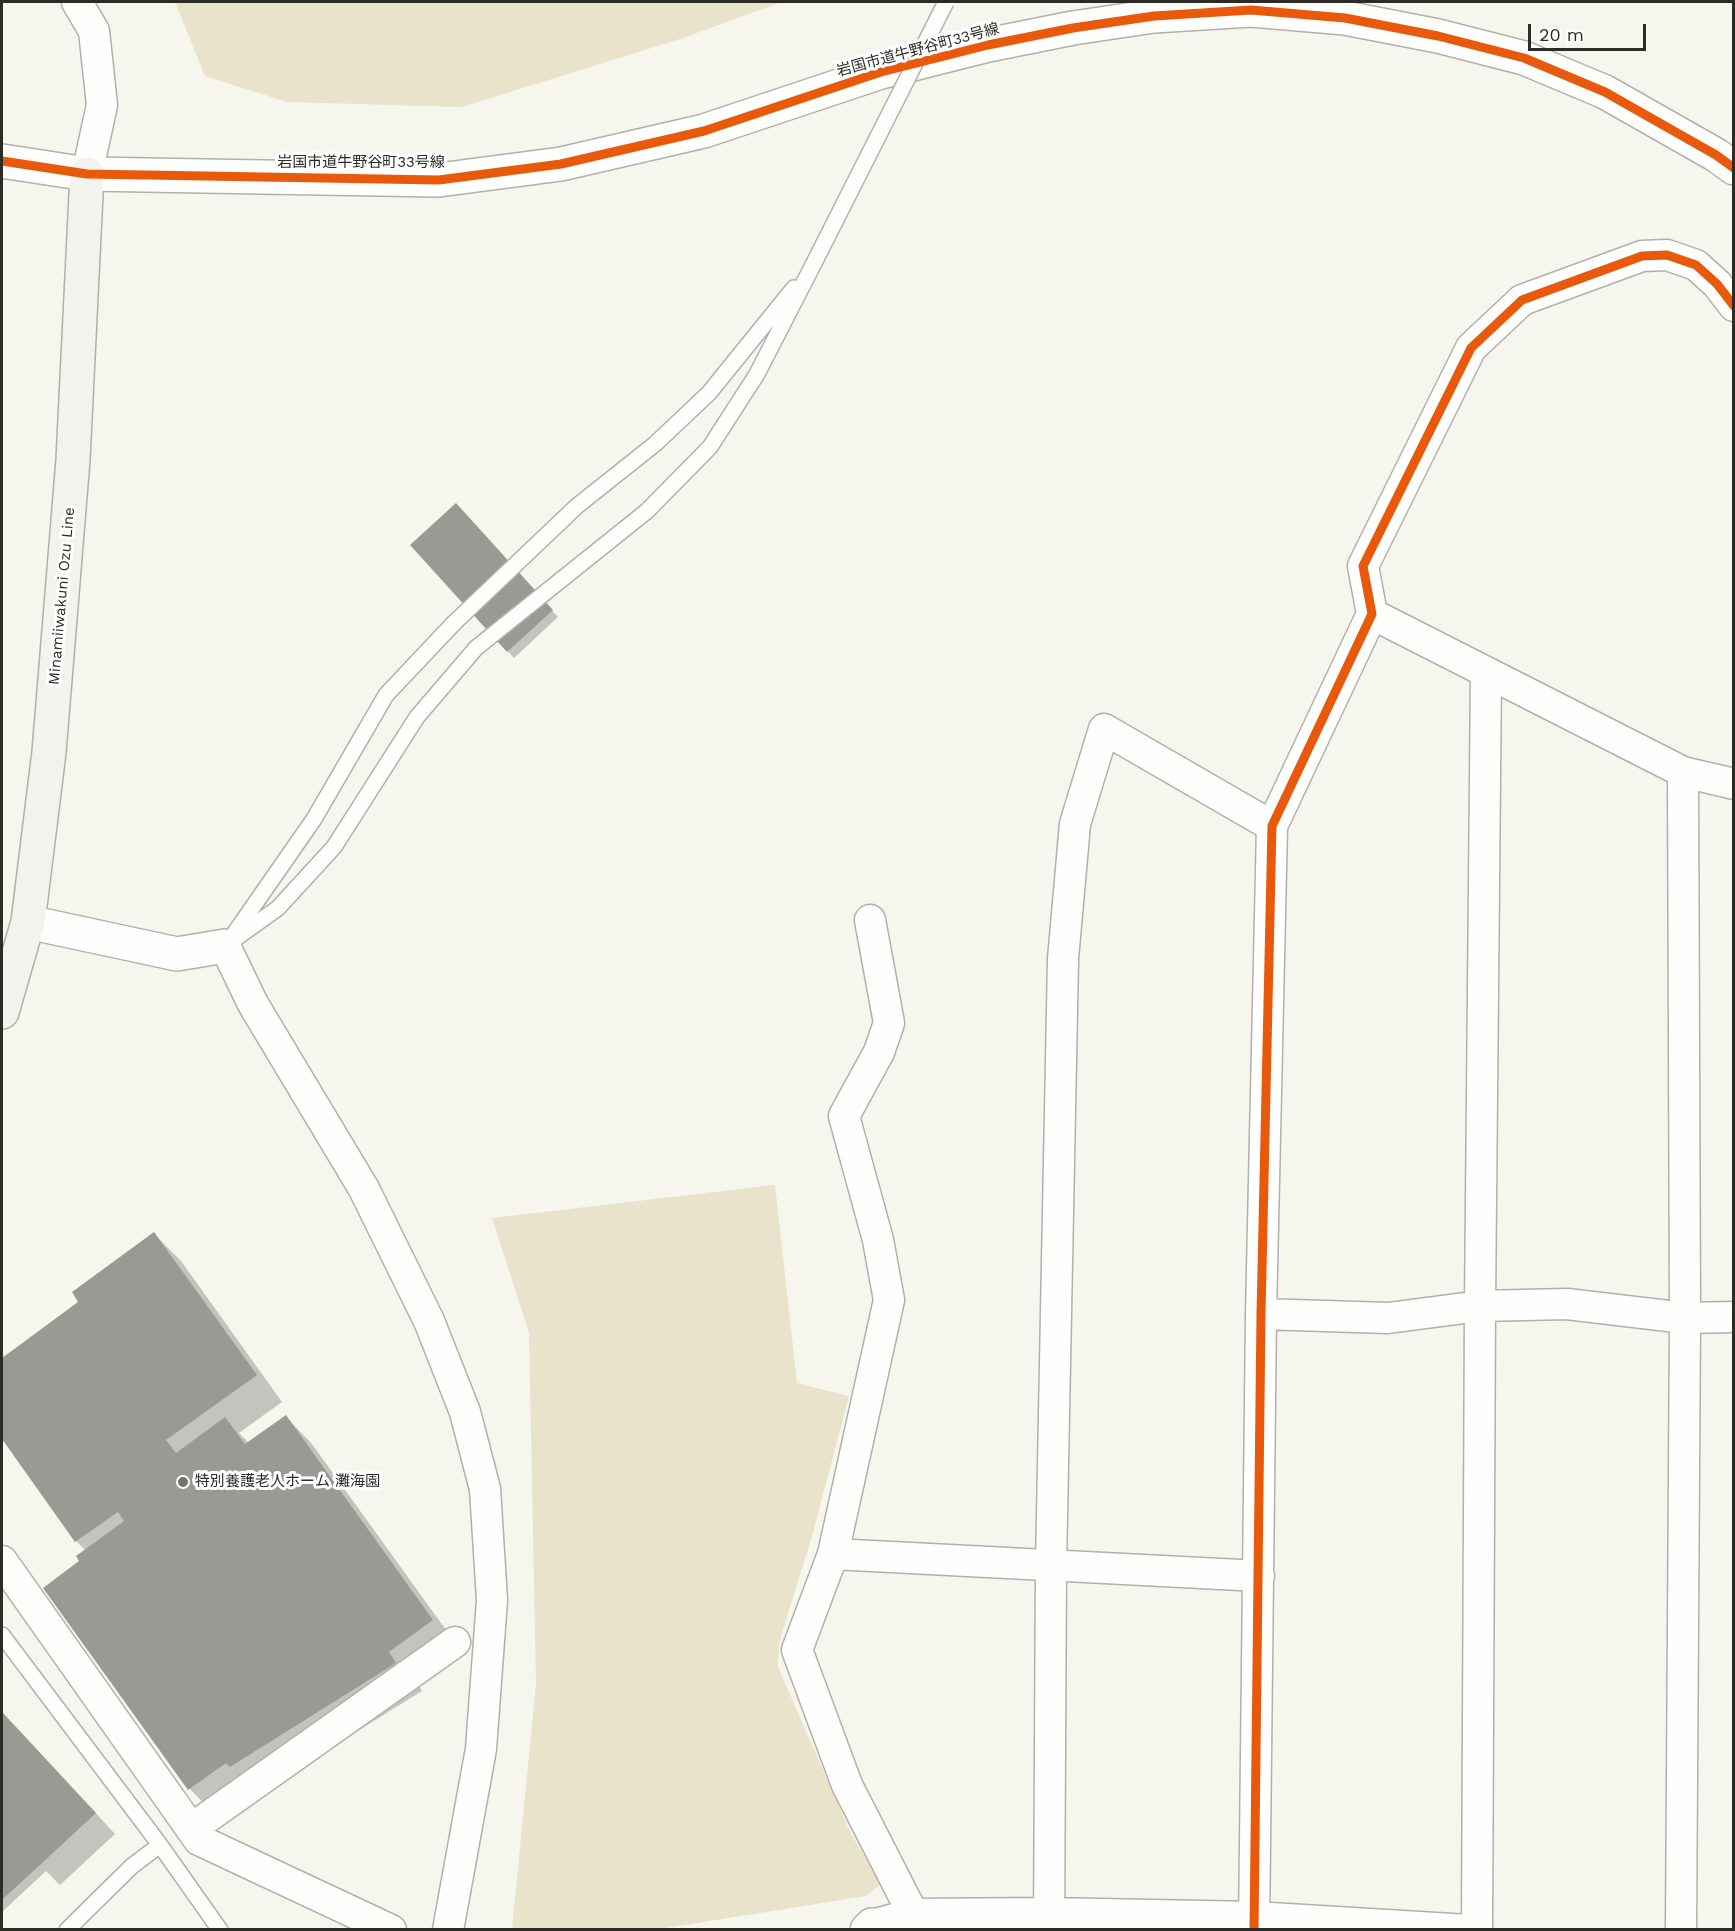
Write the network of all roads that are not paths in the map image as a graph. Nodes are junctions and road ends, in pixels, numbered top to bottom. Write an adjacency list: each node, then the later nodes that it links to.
1 (76, 2): 5 (street)
2 (946, 2): 6 (lane, bridge)
3 (2, 161): 5 (street, 岩国市道牛野谷町33号線)
4 (1734, 168): 5 (street, 岩国市道牛野谷町33号線)
5 (87, 174): 14 (main road, Minamiiwakuni Ozu Line)
6 (814, 263): 15 (lane); 15 (lane)
7 (1734, 306): 8 (street)
8 (1372, 614): 9 (street); 12 (street)
9 (1486, 672): 10 (street); 17 (street)
10 (1683, 772): 11 (street); 20 (street)
11 (1734, 784)
12 (1272, 826): 18 (street); 23 (street)
13 (870, 920): 21 (street)
14 (28, 922): 15 (street); 16 (main road, Minamiiwakuni Ozu Line)
15 (225, 946): 36 (street)
16 (2, 1012)
17 (1480, 1306): 18 (street); 20 (street); 38 (street)
18 (1261, 1314): 24 (street)
19 (1734, 1317): 20 (street)
20 (1685, 1318): 39 (street)
21 (833, 1554): 23 (street); 29 (street)
22 (2, 1561): 27 (street)
23 (1051, 1566): 24 (street); 30 (street)
24 (1259, 1576): 31 (street)
25 (2, 1635): 28 (lane)
26 (455, 1642): 27 (street)
27 (191, 1829): 35 (street)
28 (160, 1845): 33 (lane); 34 (lane)
29 (913, 1914): 30 (street); 32 (street)
30 (1049, 1921): 31 (street)
31 (1254, 1923): 37 (street)
32 (870, 1927)
33 (67, 1929)
34 (220, 1929)
35 (391, 1929)
36 (448, 1929)
37 (1469, 1929)
38 (1477, 1929)
39 (1681, 1929)

